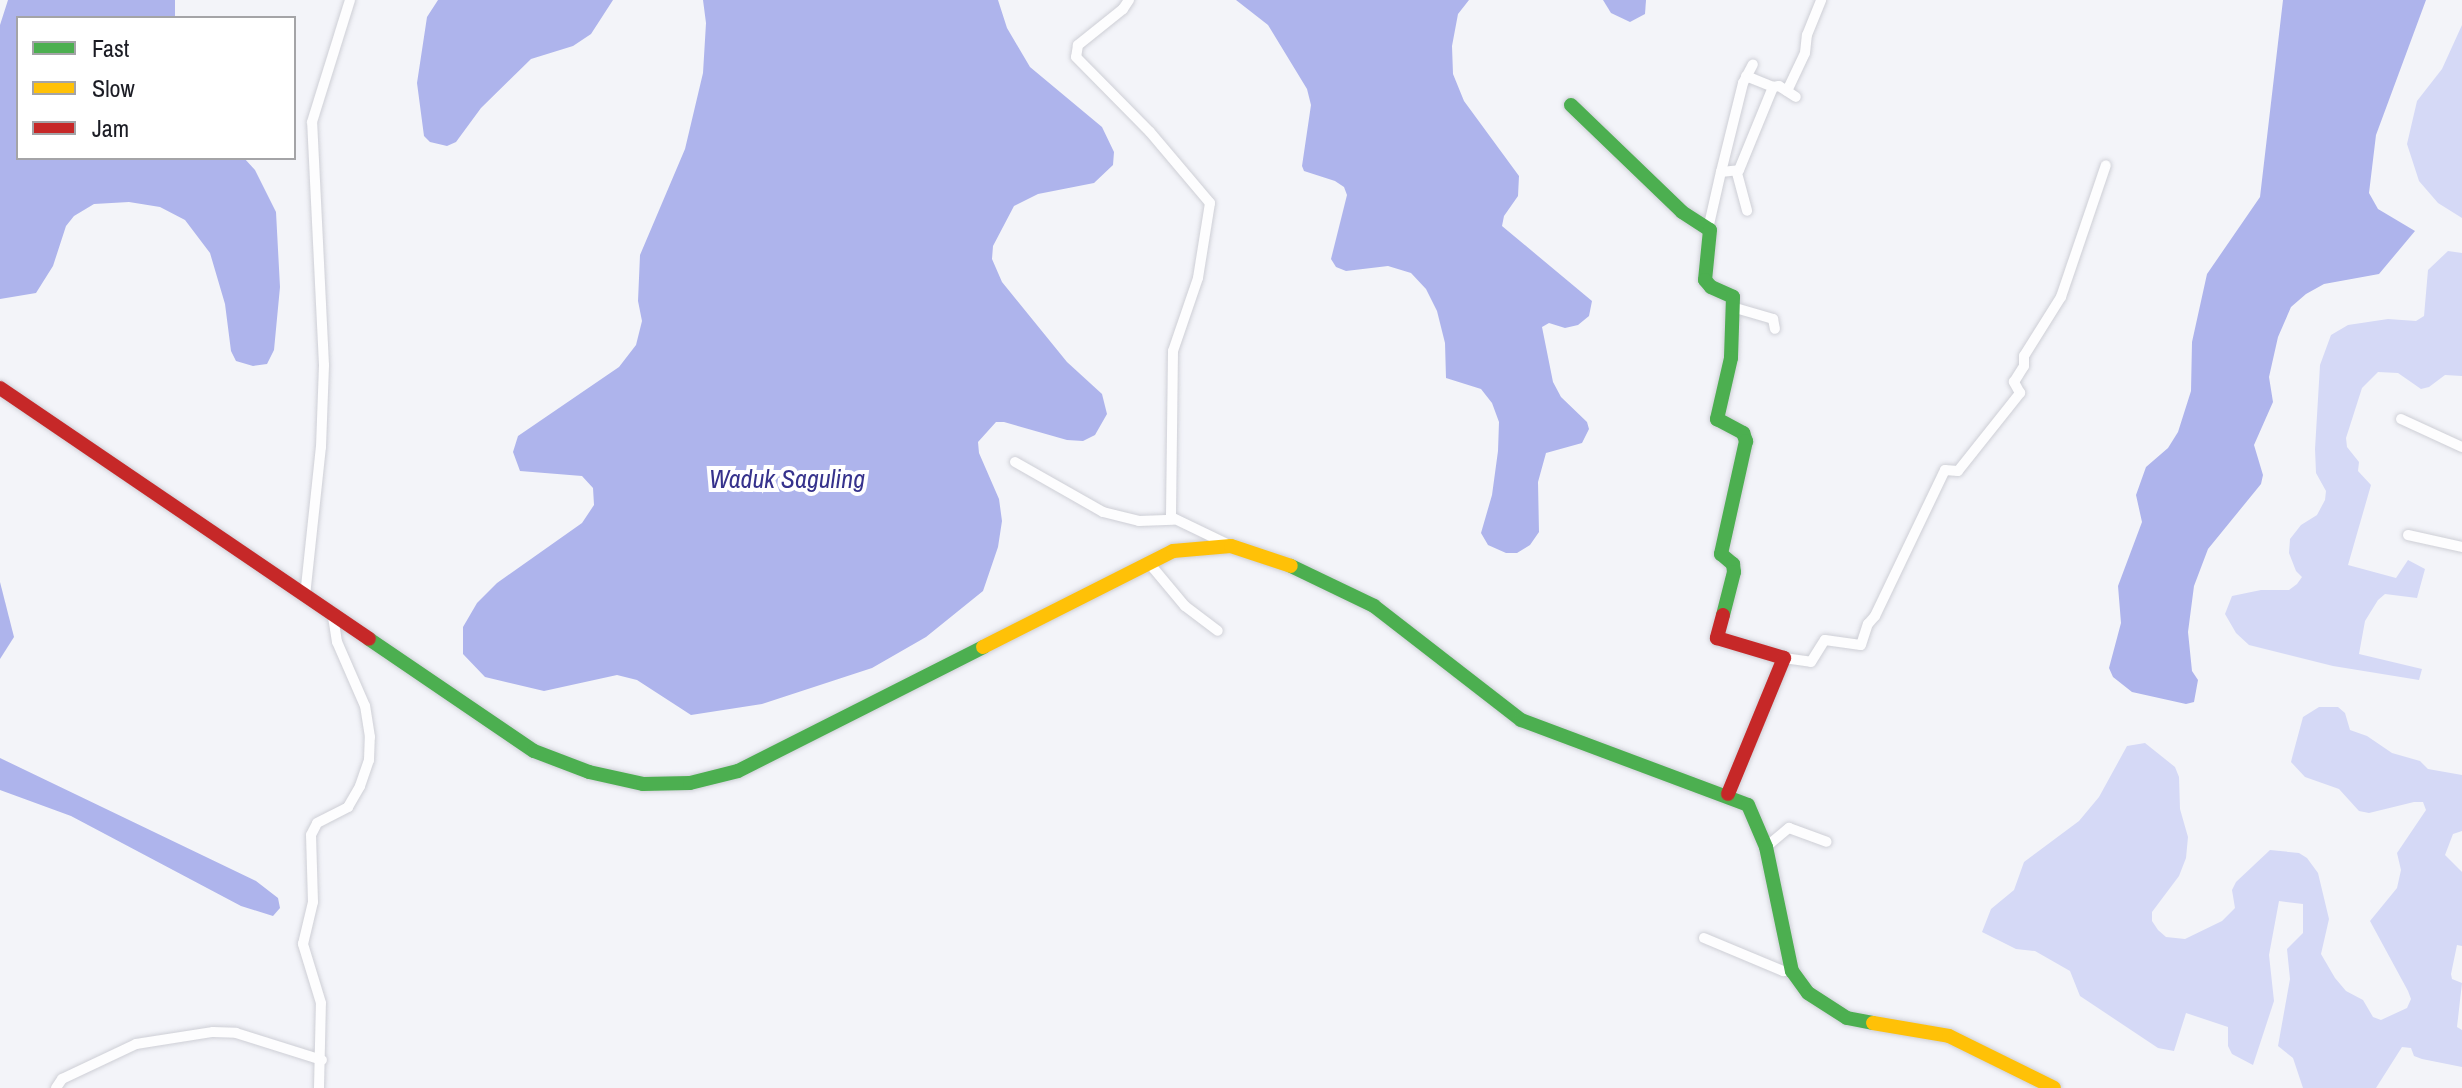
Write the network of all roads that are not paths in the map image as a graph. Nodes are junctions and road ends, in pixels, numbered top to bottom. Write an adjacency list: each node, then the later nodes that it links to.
1 (350, 0): 24 (street)
2 (1129, 0): 19 (street)
3 (1821, 0): 6 (street)
4 (1753, 64): 5 (street)
5 (1746, 76): 6 (street); 9 (street)
6 (1773, 87): 10 (street)
7 (1571, 105): 12 (main road)
8 (2106, 165): 27 (street)
9 (1721, 172): 10 (street); 12 (street)
10 (1737, 173): 11 (street)
11 (1747, 211)
12 (1708, 229): 13 (main road)
13 (1732, 307): 14 (street); 27 (main road)
14 (1775, 329)
15 (0, 388): 24 (main road)
16 (2401, 419): 17 (street)
17 (2462, 447)
18 (1015, 462): 19 (street)
19 (1173, 520): 21 (street)
20 (2408, 535): 22 (street)
21 (1231, 546): 23 (main road); 28 (main road)
22 (2462, 547)
23 (1149, 563): 25 (main road); 26 (street)
24 (305, 596): 25 (main road)
25 (332, 611): 33 (street)
26 (1218, 631)
27 (1784, 658): 28 (main road)
28 (1728, 794): 30 (main road)
29 (1827, 842): 30 (street)
30 (1766, 847): 32 (main road)
31 (1704, 938): 32 (street)
32 (1792, 971): 36 (main road)
33 (322, 1060): 34 (street); 35 (street)
34 (56, 1088)
35 (319, 1088)
36 (2054, 1088)

